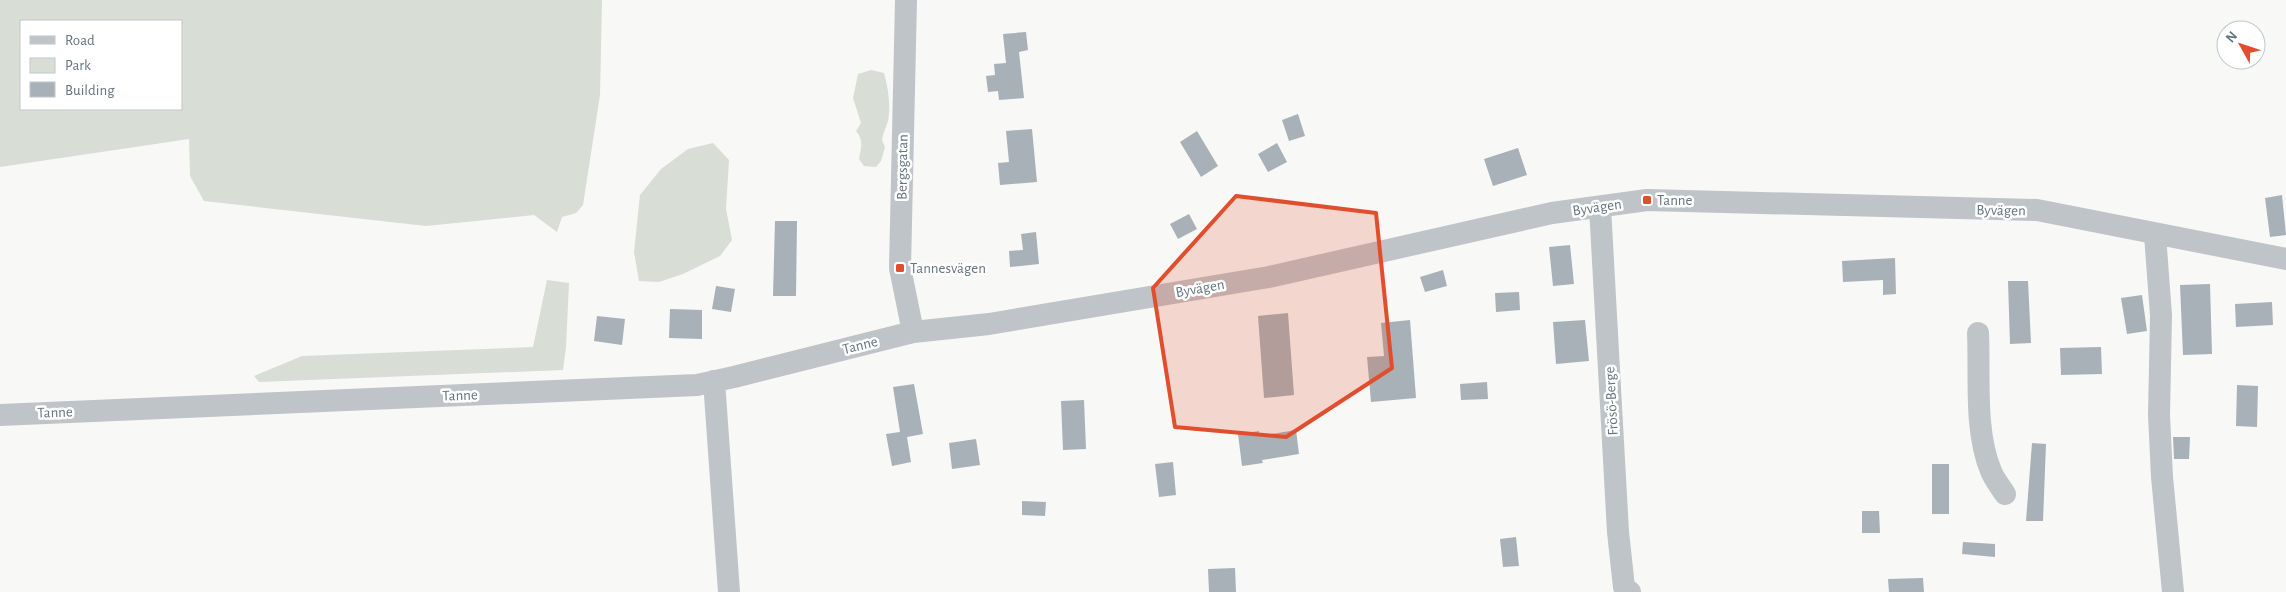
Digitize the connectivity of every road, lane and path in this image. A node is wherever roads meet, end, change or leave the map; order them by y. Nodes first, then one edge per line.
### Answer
1 (906, 0) edge
2 (1600, 207) junction
3 (2155, 235) junction
4 (2286, 259) edge
5 (913, 332) junction
6 (1978, 333) dead end
7 (714, 381) junction
8 (0, 415) edge
9 (2005, 494) dead end
10 (729, 592) edge
11 (1630, 592) edge
12 (2173, 592) edge

1 - 5 street, Bergsgatan
2 - 3 street, Byvägen
2 - 5 street, Byvägen
2 - 11 street, Frösö-Berge
3 - 4 street, Byvägen
3 - 12 street
5 - 7 street, Tanne
6 - 9 street
7 - 8 street, Tanne
7 - 10 street

